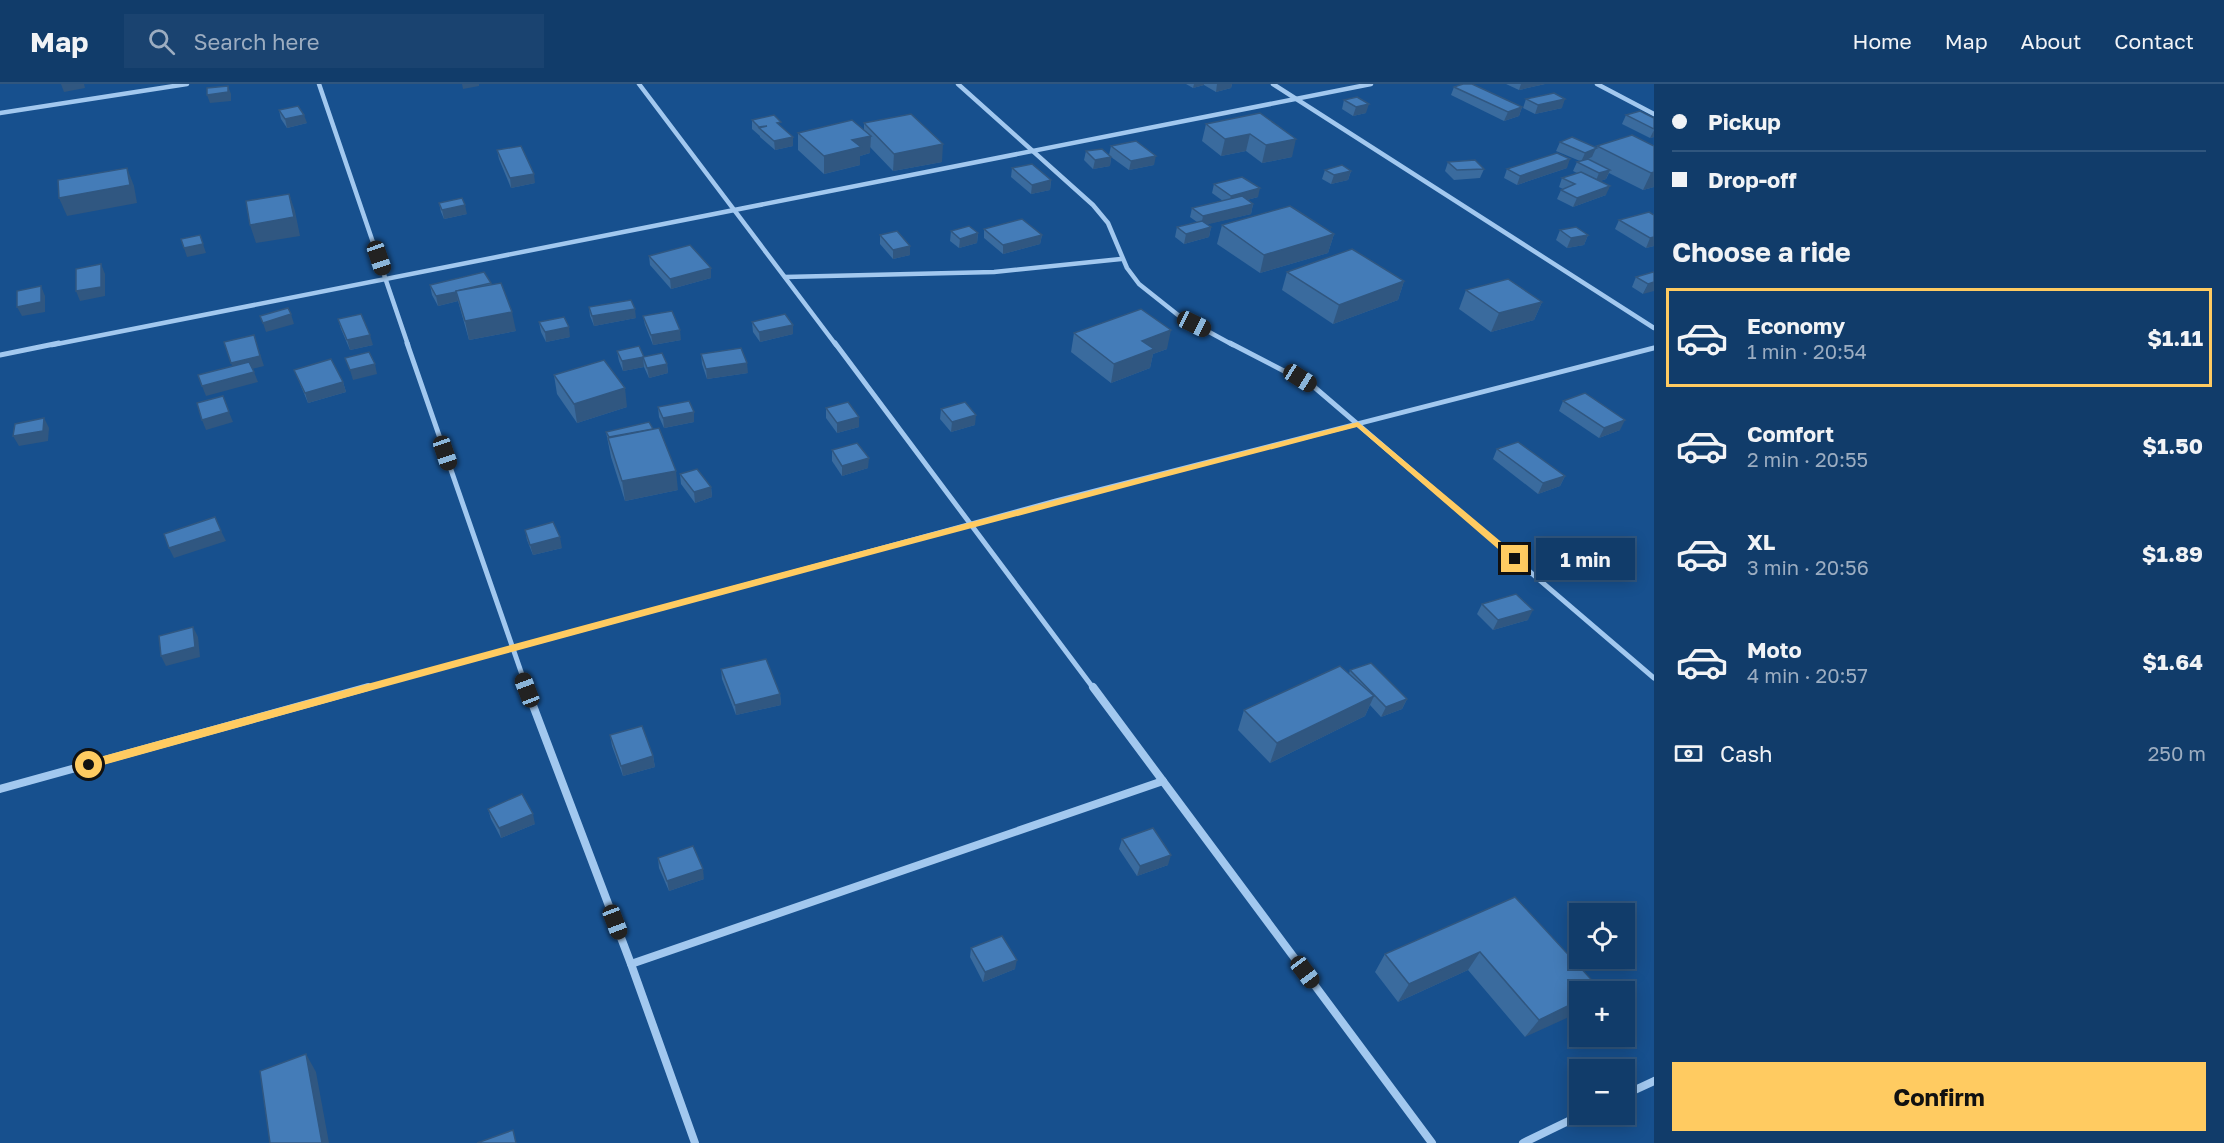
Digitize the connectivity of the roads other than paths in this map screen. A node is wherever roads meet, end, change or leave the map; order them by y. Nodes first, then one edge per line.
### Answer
1 (187, 84) edge
2 (319, 84) edge
3 (639, 84) edge
4 (958, 84) edge
5 (1273, 84) edge
6 (1371, 84) edge
7 (1597, 84) edge
8 (1296, 99) junction
9 (0, 113) edge
10 (1654, 114) edge
11 (1034, 150) junction
12 (735, 211) junction
13 (1121, 259) junction
14 (785, 277) junction
15 (387, 280) junction
16 (1654, 328) edge
17 (1654, 348) edge
18 (0, 355) edge
19 (1358, 424) junction
20 (972, 524) junction
21 (511, 647) junction
22 (1654, 678) edge
23 (1163, 781) junction
24 (0, 789) edge
25 (631, 964) junction
26 (1654, 1082) edge
27 (1635, 1090) edge
28 (1569, 1121) edge
29 (695, 1143) edge
30 (1432, 1143) edge
31 (1522, 1143) edge

1 - 9 street
2 - 15 street
3 - 12 street
4 - 11 street
5 - 8 street
6 - 8 street
7 - 10 street
8 - 11 street
8 - 16 street
11 - 12 street
11 - 13 street
12 - 14 street
12 - 15 street
13 - 14 street
13 - 19 street
14 - 20 street
15 - 18 street
15 - 21 street
17 - 19 street
19 - 20 street
19 - 22 street
20 - 21 street
20 - 23 street
21 - 24 street
21 - 25 street
23 - 25 street
23 - 30 street
25 - 29 street
26 - 27 street
28 - 31 street

